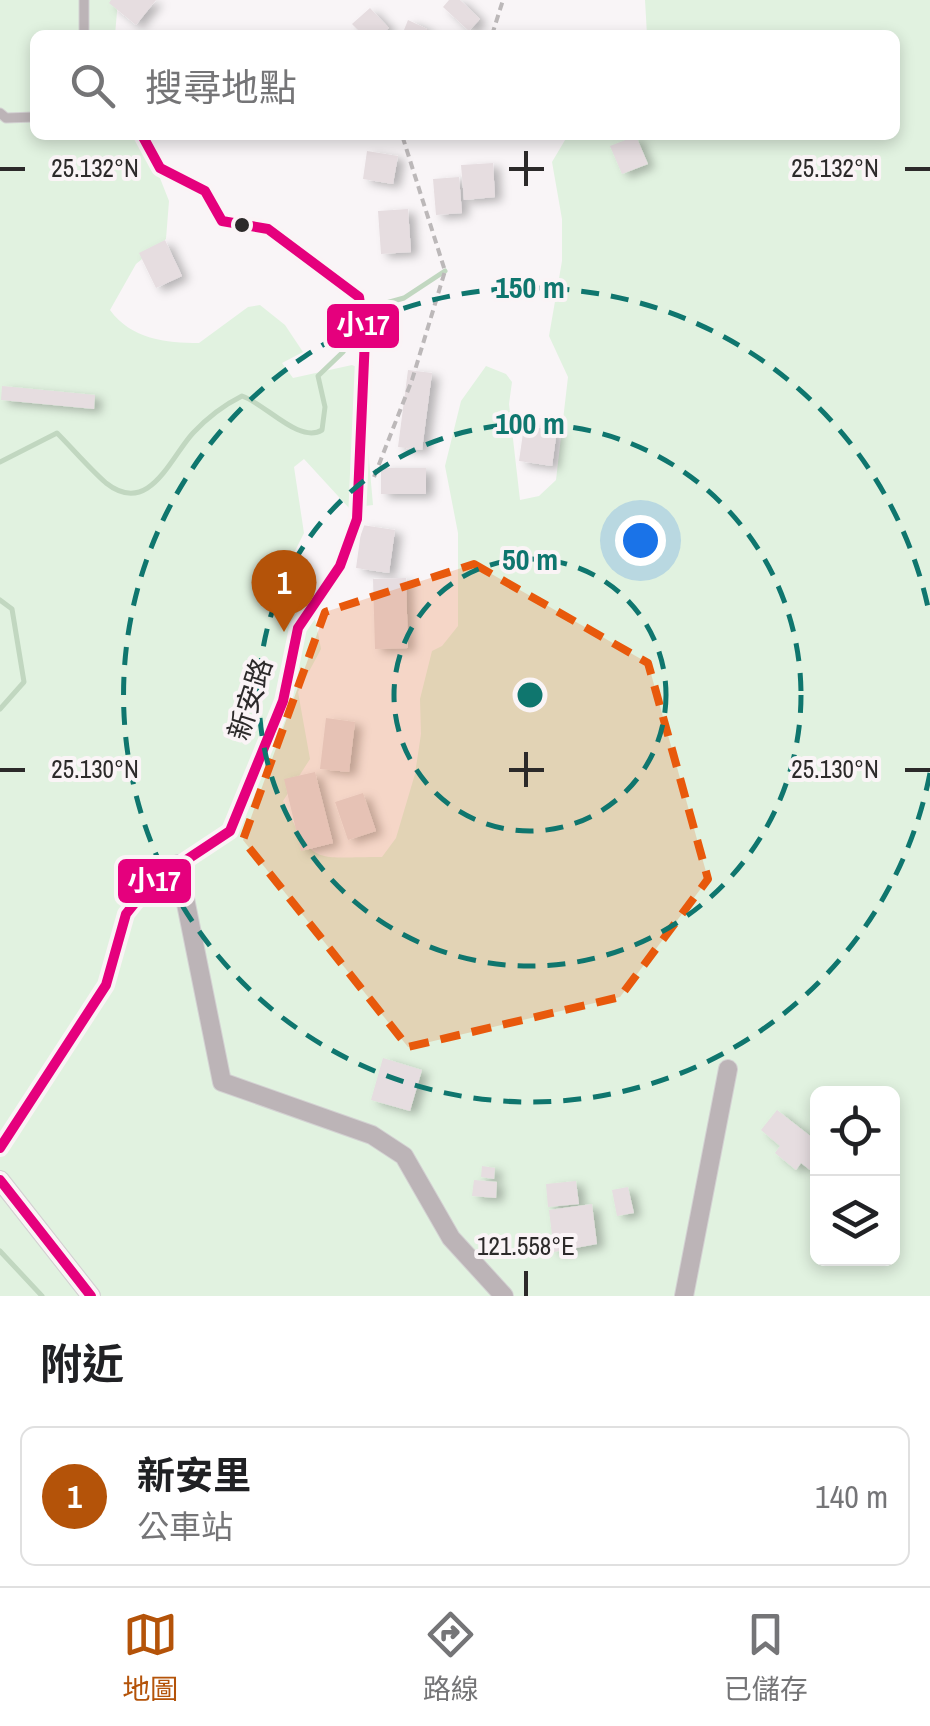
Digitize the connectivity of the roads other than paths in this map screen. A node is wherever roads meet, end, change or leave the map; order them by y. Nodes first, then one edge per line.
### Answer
1 (84, 0) edge
2 (84, 30) edge
3 (0, 114) edge
4 (30, 117) edge
5 (145, 140) edge
6 (178, 864) junction
7 (728, 1069) dead end
8 (0, 1148) edge
9 (0, 1180) edge
10 (91, 1296) edge
11 (504, 1296) edge
12 (684, 1296) edge

1 - 2 lane
3 - 4 lane
5 - 6 lane, 新安路
6 - 8 lane, 新安路
6 - 11 street
7 - 12 street
9 - 10 street

